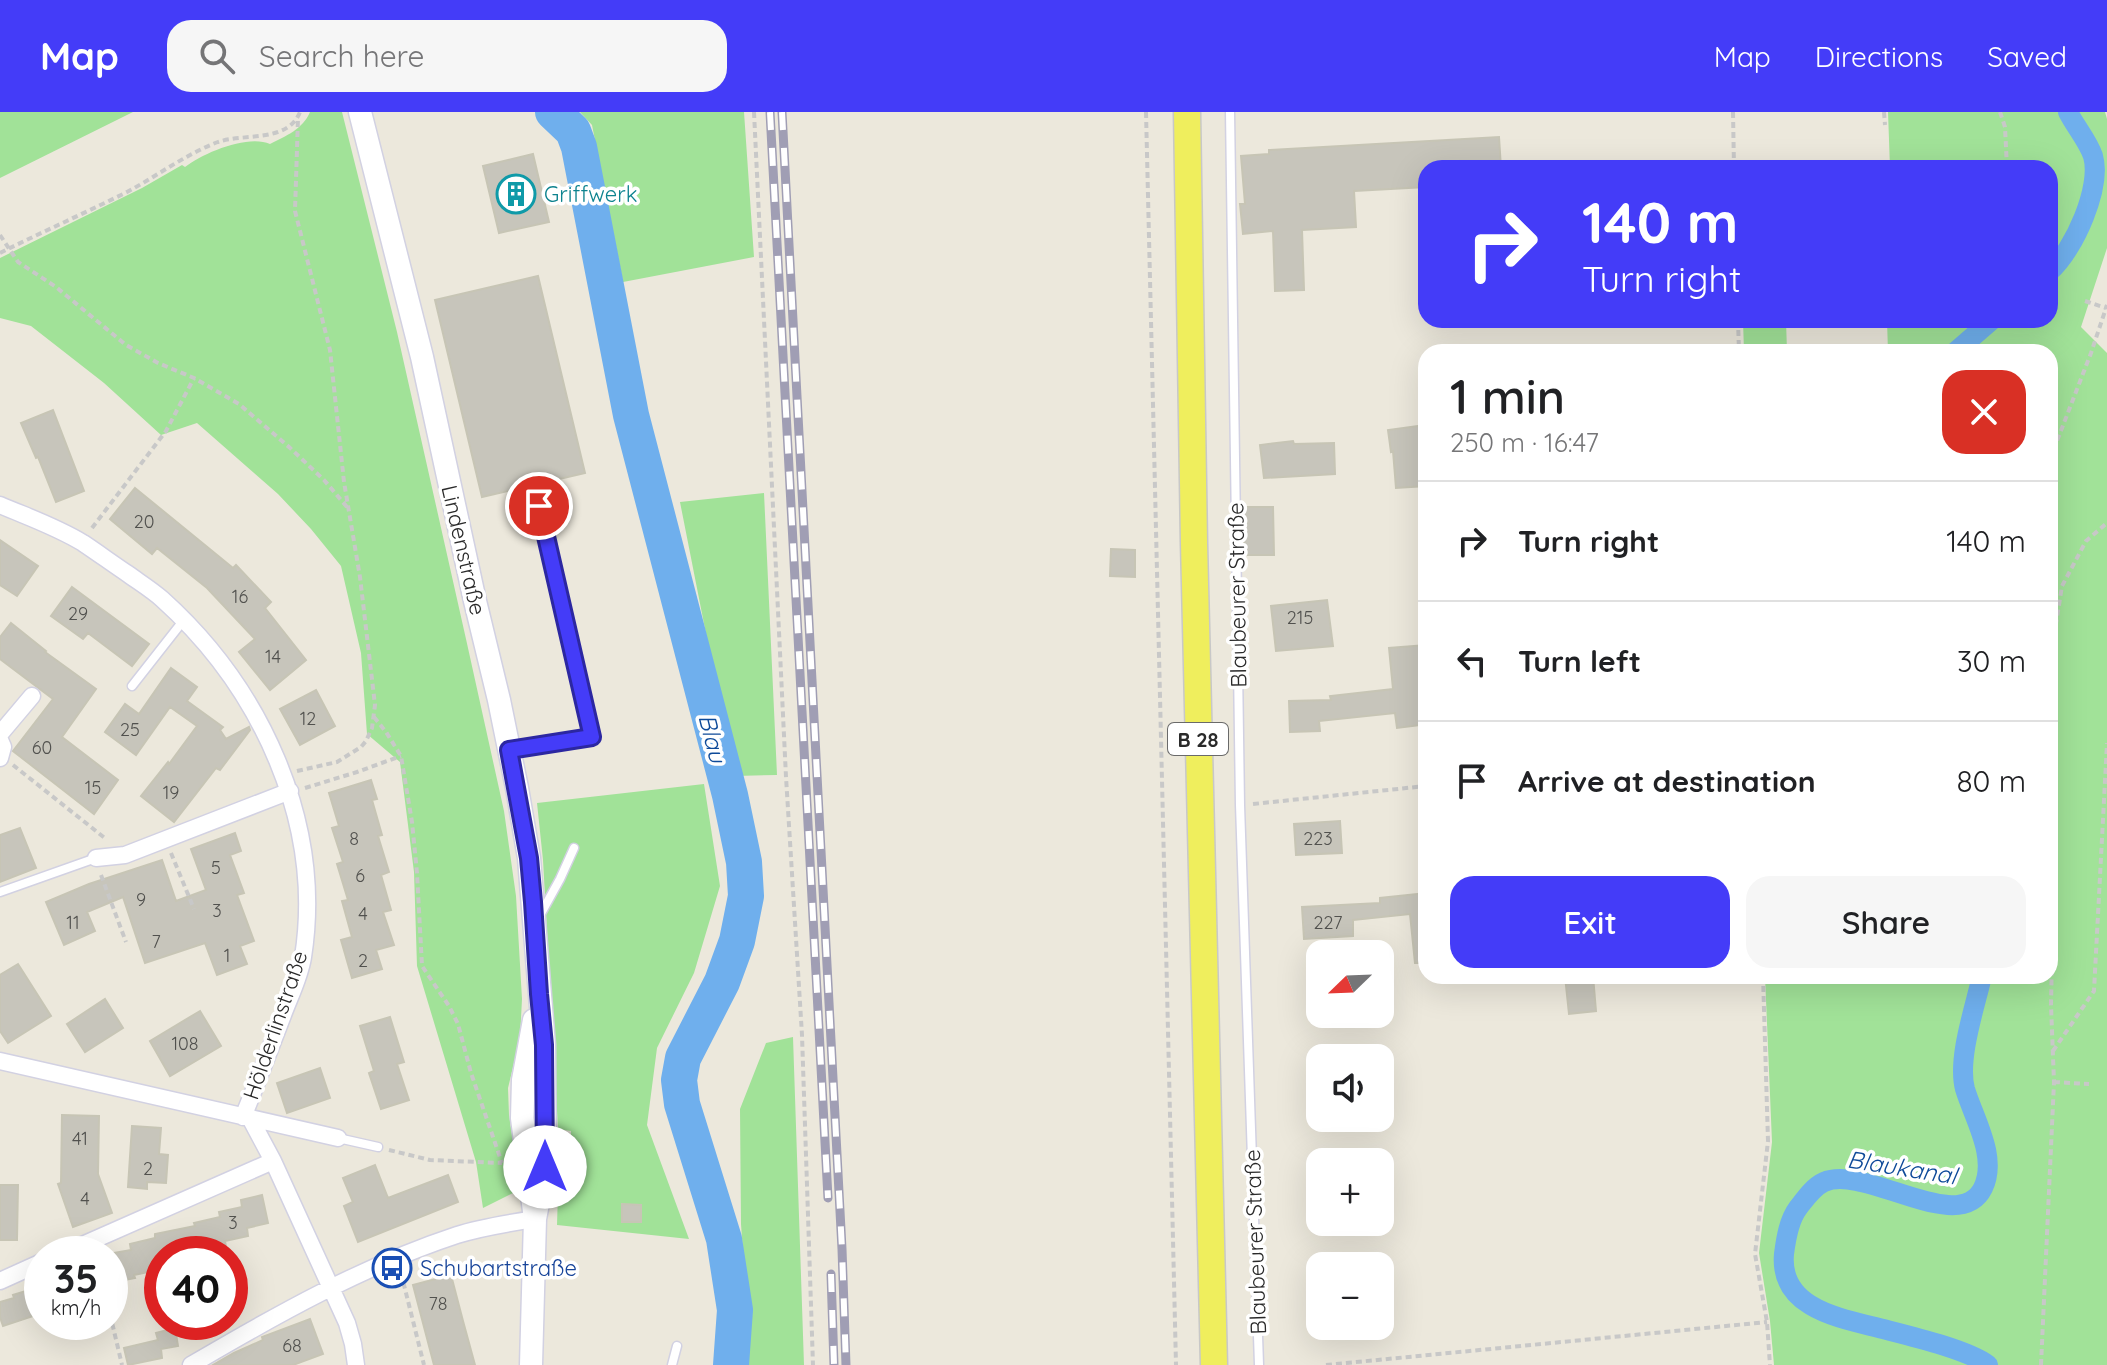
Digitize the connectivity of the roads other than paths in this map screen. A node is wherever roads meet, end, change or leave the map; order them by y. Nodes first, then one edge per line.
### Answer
1 (360, 112) edge
2 (1187, 112) edge
3 (1230, 112) edge
4 (0, 505) edge
5 (539, 506) dead end
6 (183, 620) junction
7 (132, 686) dead end
8 (32, 696) dead end
9 (0, 747) edge
10 (509, 750) junction
11 (290, 791) junction
12 (574, 848) dead end
13 (95, 858) joint
14 (0, 892) edge
15 (535, 925) junction
16 (0, 1061) edge
17 (246, 1117) junction
18 (338, 1138) joint
19 (378, 1147) road end
20 (273, 1161) junction
21 (535, 1219) junction
22 (103, 1236) edge
23 (24, 1270) edge
24 (0, 1281) edge
25 (331, 1287) junction
26 (677, 1346) dead end
27 (191, 1365) edge
28 (356, 1365) edge
29 (531, 1365) edge
30 (672, 1365) edge
31 (1214, 1365) edge
32 (1259, 1365) edge

1 - 10 street, Lindenstraße
2 - 31 main road, Blaubeurer Straße / B 28
3 - 32 lane, Blaubeurer Straße
4 - 6 street, Hölderlinstraße
5 - 10 lane
6 - 7 lane
6 - 11 street, Hölderlinstraße
8 - 9 street
10 - 15 street, Lindenstraße
11 - 13 street
11 - 17 street, Hölderlinstraße
12 - 15 lane
13 - 14 lane
15 - 21 street, Lindenstraße
16 - 17 street
17 - 18 street
17 - 20 street
18 - 19 lane
20 - 22 street
20 - 25 street
21 - 25 street
21 - 29 street, Lindenstraße
23 - 24 street
25 - 27 street
25 - 28 street
26 - 30 lane

